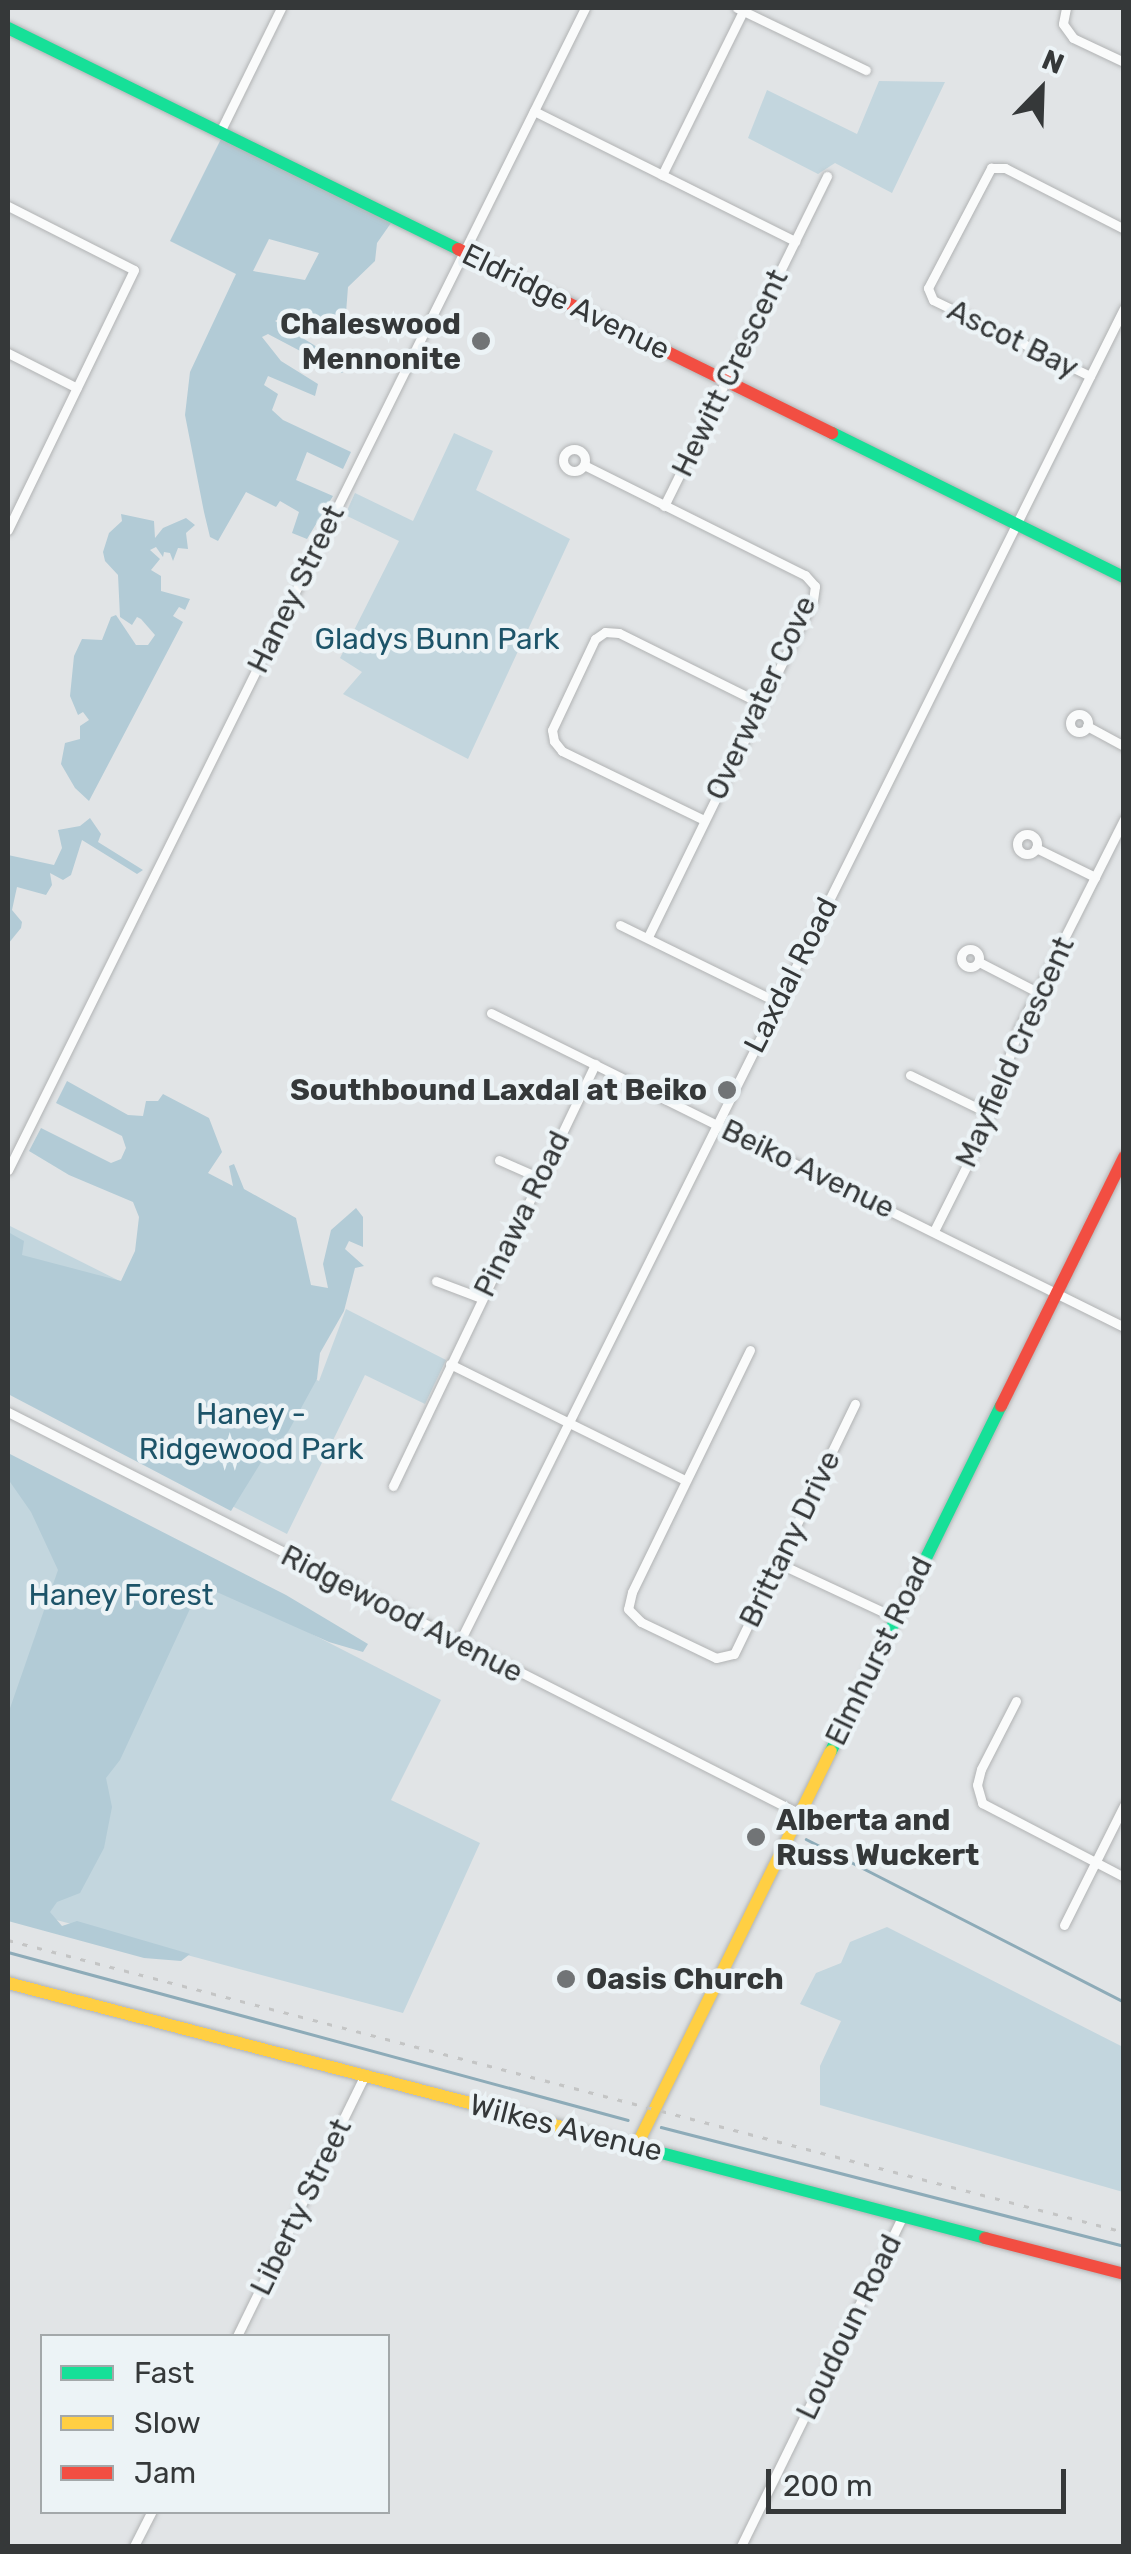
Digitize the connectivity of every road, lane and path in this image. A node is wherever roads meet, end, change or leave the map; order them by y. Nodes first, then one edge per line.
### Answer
1 (281, 8) edge
2 (585, 8) edge
3 (1066, 8) edge
4 (740, 9) edge
5 (8, 28) edge
6 (1124, 62) edge
7 (866, 70) dead end
8 (534, 111) junction
9 (220, 132) junction
10 (662, 175) junction
11 (828, 176) dead end
12 (8, 206) edge
13 (1124, 229) edge
14 (795, 241) junction
15 (464, 251) junction
16 (1124, 308) edge
17 (8, 353) edge
18 (1090, 376) junction
19 (727, 382) junction
20 (77, 388) junction
21 (584, 465) dead end
22 (664, 506) junction
23 (1017, 524) junction
24 (8, 530) edge
25 (1124, 577) edge
26 (762, 704) junction
27 (1087, 726) dead end
28 (1124, 746) edge
29 (1124, 819) edge
30 (704, 820) junction
31 (1036, 848) dead end
32 (1095, 877) junction
33 (620, 925) dead end
34 (648, 936) junction
35 (979, 962) dead end
36 (1037, 992) junction
37 (777, 1002) junction
38 (491, 1013) dead end
39 (595, 1064) junction
40 (910, 1076) dead end
41 (990, 1114) junction
42 (716, 1124) junction
43 (1124, 1157) edge
44 (500, 1160) dead end
45 (8, 1170) edge
46 (540, 1178) junction
47 (934, 1231) junction
48 (436, 1280) dead end
49 (1055, 1294) junction
50 (481, 1298) junction
51 (1124, 1327) edge
52 (750, 1350) dead end
53 (450, 1364) junction
54 (856, 1404) dead end
55 (8, 1412) edge
56 (569, 1422) junction
57 (685, 1480) junction
58 (393, 1486) dead end
59 (778, 1563) junction
60 (896, 1618) junction
61 (460, 1643) junction
62 (1016, 1701) dead end
63 (1124, 1806) edge
64 (798, 1813) junction
65 (1094, 1863) junction
66 (1124, 1877) edge
67 (1064, 1925) dead end
68 (8, 1983) edge
69 (364, 2077) junction
70 (637, 2146) junction
71 (904, 2216) junction
72 (1124, 2274) edge
73 (238, 2334) edge
74 (150, 2514) edge
75 (134, 2546) edge
76 (741, 2546) edge

1 - 9 street
2 - 8 street, Haney Street
3 - 6 street
4 - 7 street
4 - 10 street
5 - 9 street, Eldridge Avenue
8 - 10 street, Hewitt Crescent
8 - 15 street, Haney Street
9 - 15 street, Eldridge Avenue
10 - 14 street, Hewitt Crescent
11 - 14 street, Hewitt Crescent
12 - 20 street
13 - 18 street, Ascot Bay
14 - 19 street, Hewitt Crescent
15 - 19 street, Eldridge Avenue
15 - 45 street, Haney Street
16 - 18 street, Laxdal Road
17 - 20 street
18 - 23 street, Laxdal Road
19 - 22 street, Hewitt Crescent
19 - 23 street, Eldridge Avenue
20 - 24 street
21 - 22 street, Overwater Cove
22 - 26 street, Overwater Cove
23 - 25 street, Eldridge Avenue
23 - 37 street, Laxdal Road
26 - 30 street, Overwater Cove
26 - 30 street
27 - 28 street
29 - 32 street, Mayfield Crescent
30 - 34 street, Overwater Cove
31 - 32 street
32 - 36 street, Mayfield Crescent
33 - 34 street
34 - 37 street
35 - 36 street
36 - 41 street, Mayfield Crescent
37 - 42 street, Laxdal Road
38 - 39 street, Beiko Avenue
39 - 42 street, Beiko Avenue
39 - 46 street, Pinawa Road
40 - 41 street
41 - 47 street, Mayfield Crescent
42 - 47 street, Beiko Avenue
42 - 56 street, Laxdal Road
43 - 49 street, Elmhurst Road
44 - 46 street
46 - 50 street, Pinawa Road
47 - 49 street, Beiko Avenue
48 - 50 street
49 - 51 street, Beiko Avenue
49 - 60 street, Elmhurst Road
50 - 53 street, Pinawa Road
52 - 57 street, Brittany Drive
53 - 56 street
53 - 58 street, Pinawa Road
54 - 59 street, Brittany Drive
55 - 61 street, Ridgewood Avenue
56 - 57 street
56 - 61 street, Laxdal Road
57 - 59 street, Brittany Drive
59 - 60 street
60 - 64 street, Elmhurst Road
61 - 64 street, Ridgewood Avenue
62 - 65 street
63 - 65 street
64 - 70 street, Elmhurst Road
65 - 66 street
65 - 67 street
68 - 69 street, Wilkes Avenue
69 - 70 street, Wilkes Avenue
69 - 73 street, Liberty Street
70 - 71 street, Wilkes Avenue
71 - 72 street, Wilkes Avenue
71 - 76 street, Loudoun Road
74 - 75 street

